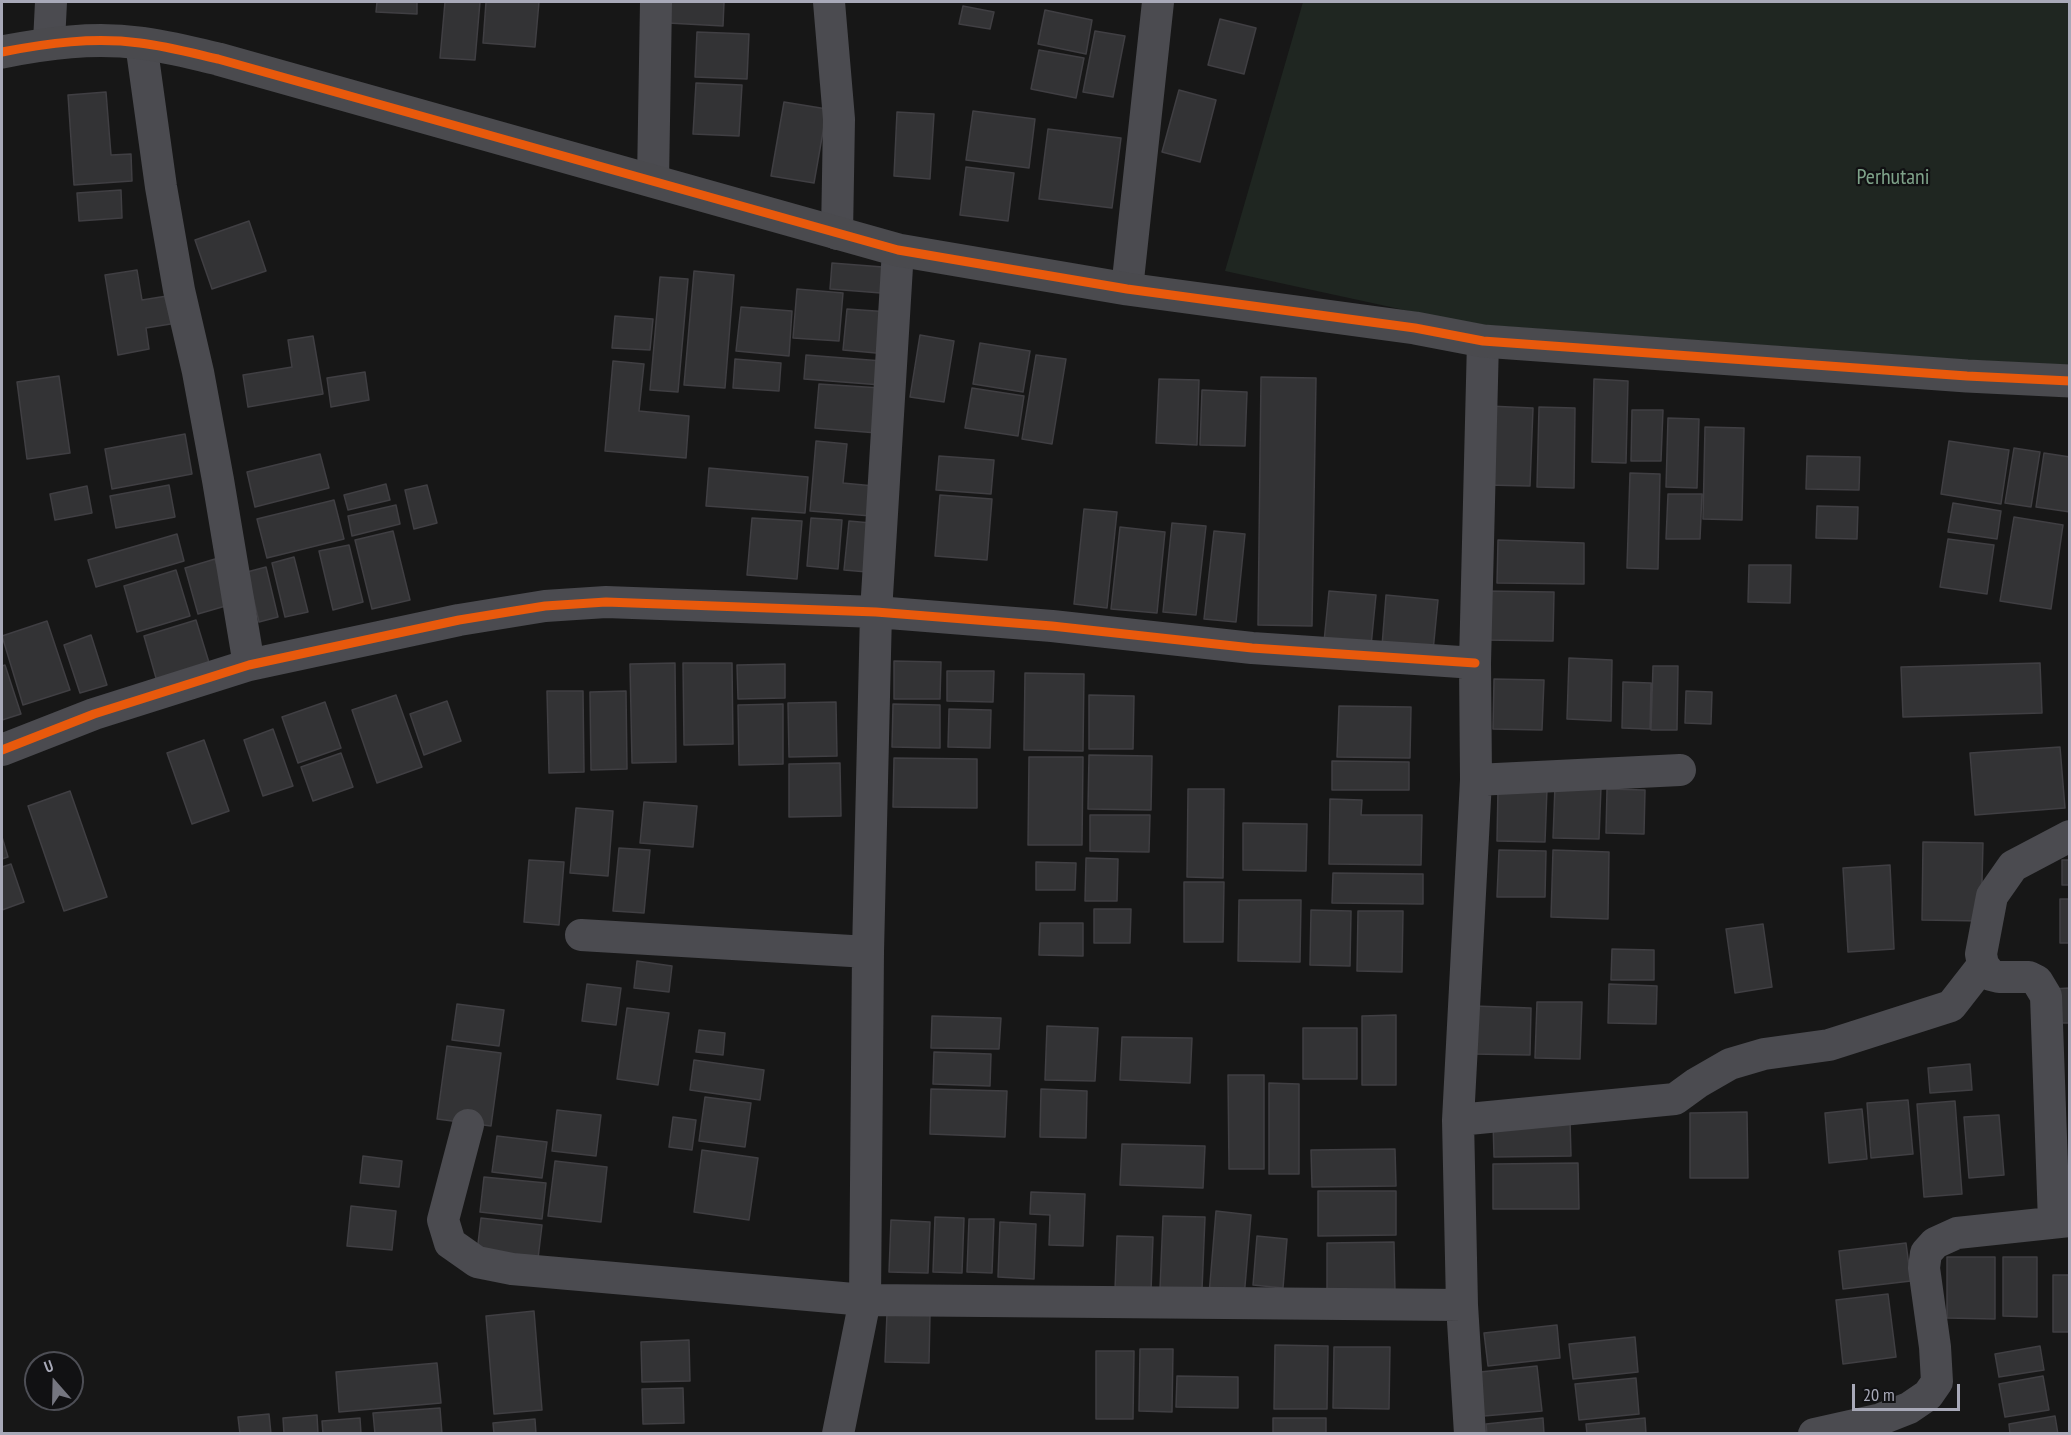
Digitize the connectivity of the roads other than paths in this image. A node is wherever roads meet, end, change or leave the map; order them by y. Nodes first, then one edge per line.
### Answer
1 (51, 2) edge
2 (656, 2) edge
3 (829, 2) edge
4 (1158, 2) edge
5 (49, 42) junction
6 (141, 43) junction
7 (2, 52) edge
8 (653, 182) junction
9 (837, 234) junction
10 (898, 250) junction
11 (1126, 290) junction
12 (1483, 341) junction
13 (2070, 381) edge
14 (876, 612) junction
15 (1474, 663) junction
16 (249, 665) junction
17 (2, 750) edge
18 (1680, 770) dead end
19 (1476, 780) junction
20 (2070, 836) edge
21 (581, 935) dead end
22 (868, 952) junction
23 (1983, 965) junction
24 (1458, 1120) junction
25 (468, 1125) dead end
26 (2062, 1222) edge
27 (865, 1300) junction
28 (1462, 1305) junction
29 (838, 1434) edge
30 (1470, 1434) edge
31 (1814, 1434) edge

1 - 5 street
2 - 8 street
3 - 9 street
4 - 11 street
5 - 6 street
5 - 7 street
6 - 8 street
6 - 16 street
8 - 9 street
9 - 10 street
10 - 11 street
10 - 14 street
11 - 12 street
12 - 13 street
12 - 15 street
14 - 15 street
14 - 16 street
14 - 22 street
15 - 19 street
16 - 17 street
18 - 19 street
19 - 24 street
20 - 23 street
21 - 22 street
22 - 27 street
23 - 24 street
23 - 26 street
24 - 28 street
25 - 27 street
26 - 31 street
27 - 28 street
27 - 29 street
28 - 30 street

